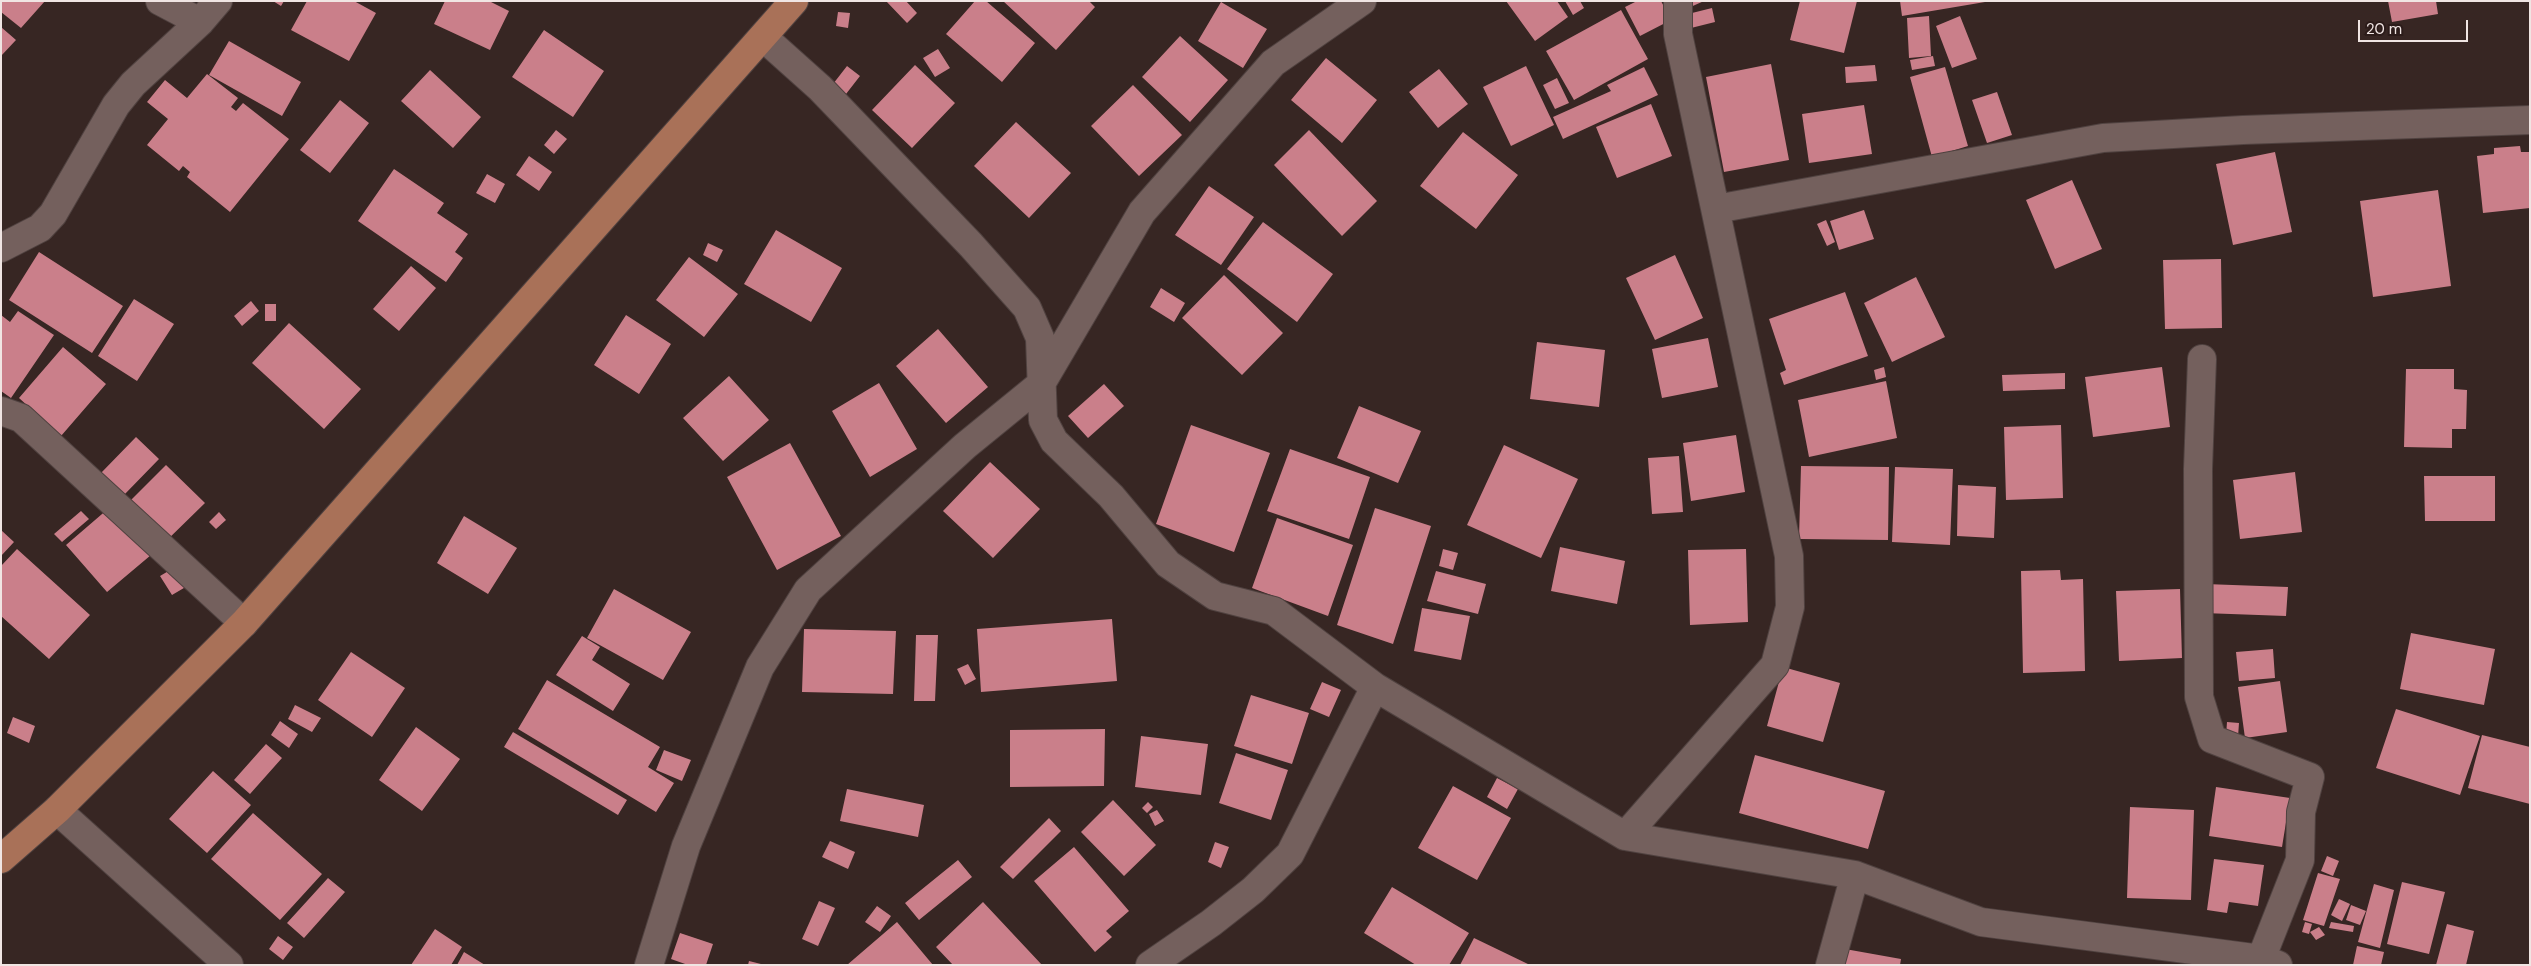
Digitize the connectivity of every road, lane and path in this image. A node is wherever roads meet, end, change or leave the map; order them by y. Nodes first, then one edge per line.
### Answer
1 (160, 1) edge
2 (218, 1) edge
3 (794, 1) edge
4 (1362, 1) edge
5 (1678, 1) edge
6 (200, 22) junction
7 (763, 37) junction
8 (2530, 120) edge
9 (1716, 209) junction
10 (1, 248) edge
11 (2202, 359) dead end
12 (1041, 384) junction
13 (1, 411) edge
14 (244, 623) junction
15 (1376, 687) junction
16 (57, 810) junction
17 (1625, 836) junction
18 (1, 859) edge
19 (1855, 875) junction
20 (2269, 962) edge
21 (229, 965) edge
22 (649, 965) edge
23 (1150, 965) edge
24 (1830, 965) edge

1 - 6 street
2 - 6 street
3 - 7 main road
4 - 12 street
5 - 9 street
6 - 10 street
7 - 12 street
7 - 14 main road
8 - 9 street
9 - 17 street
11 - 20 street
12 - 15 street
12 - 22 street
13 - 14 street
14 - 16 main road
15 - 17 street
15 - 23 street
16 - 18 main road
16 - 21 street
17 - 19 street
19 - 20 street
19 - 24 street

